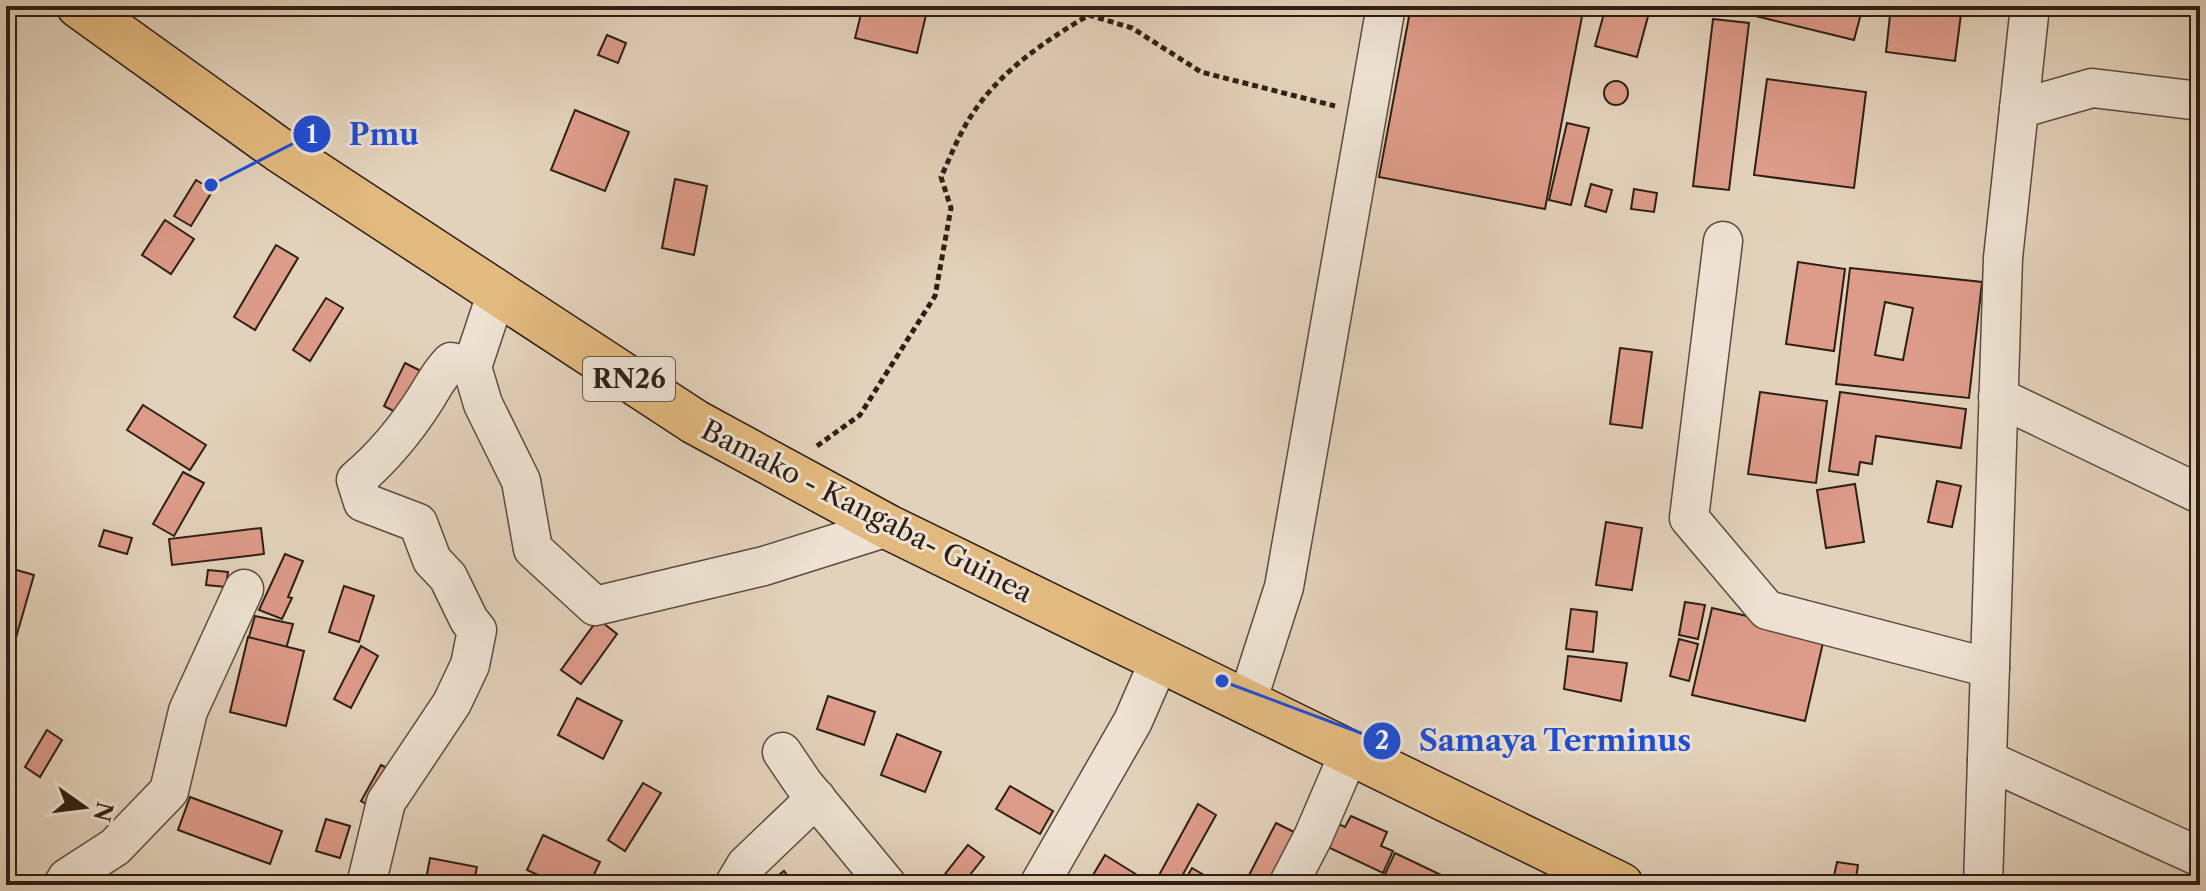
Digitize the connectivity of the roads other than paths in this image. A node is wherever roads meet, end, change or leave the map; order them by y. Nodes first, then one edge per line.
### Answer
1 (79, 6) edge
2 (1386, 6) edge
3 (2030, 6) edge
4 (2200, 101) edge
5 (2019, 109) junction
6 (1723, 241) dead end
7 (497, 292) junction
8 (472, 367) junction
9 (1998, 397) junction
10 (2200, 494) edge
11 (888, 527) junction
12 (244, 589) dead end
13 (1160, 659) junction
14 (1990, 668) junction
15 (1247, 702) junction
16 (1350, 751) junction
17 (782, 752) dead end
18 (1987, 760) junction
19 (816, 798) junction
20 (2200, 857) edge
21 (63, 885) edge
22 (366, 885) edge
23 (734, 885) edge
24 (887, 885) edge
25 (1039, 885) edge
26 (1288, 885) edge
27 (1621, 885) edge
28 (1983, 885) edge

1 - 7 main road, Bamako - Kangaba- Guinea / RN26
2 - 15 street
3 - 5 street
4 - 5 street
5 - 9 street
6 - 14 street
7 - 8 street
7 - 11 main road, Bamako - Kangaba- Guinea / RN26
8 - 11 street
8 - 22 street
9 - 10 street
9 - 14 street
11 - 13 main road, Bamako - Kangaba- Guinea / RN26
12 - 21 street
13 - 15 main road, Bamako - Kangaba- Guinea / RN26
13 - 25 street
14 - 18 street
15 - 16 main road, Bamako - Kangaba- Guinea / RN26
16 - 26 street
16 - 27 main road, Bamako - Kangaba- Guinea / RN26
17 - 19 street
18 - 20 street
18 - 28 street
19 - 23 street
19 - 24 street

